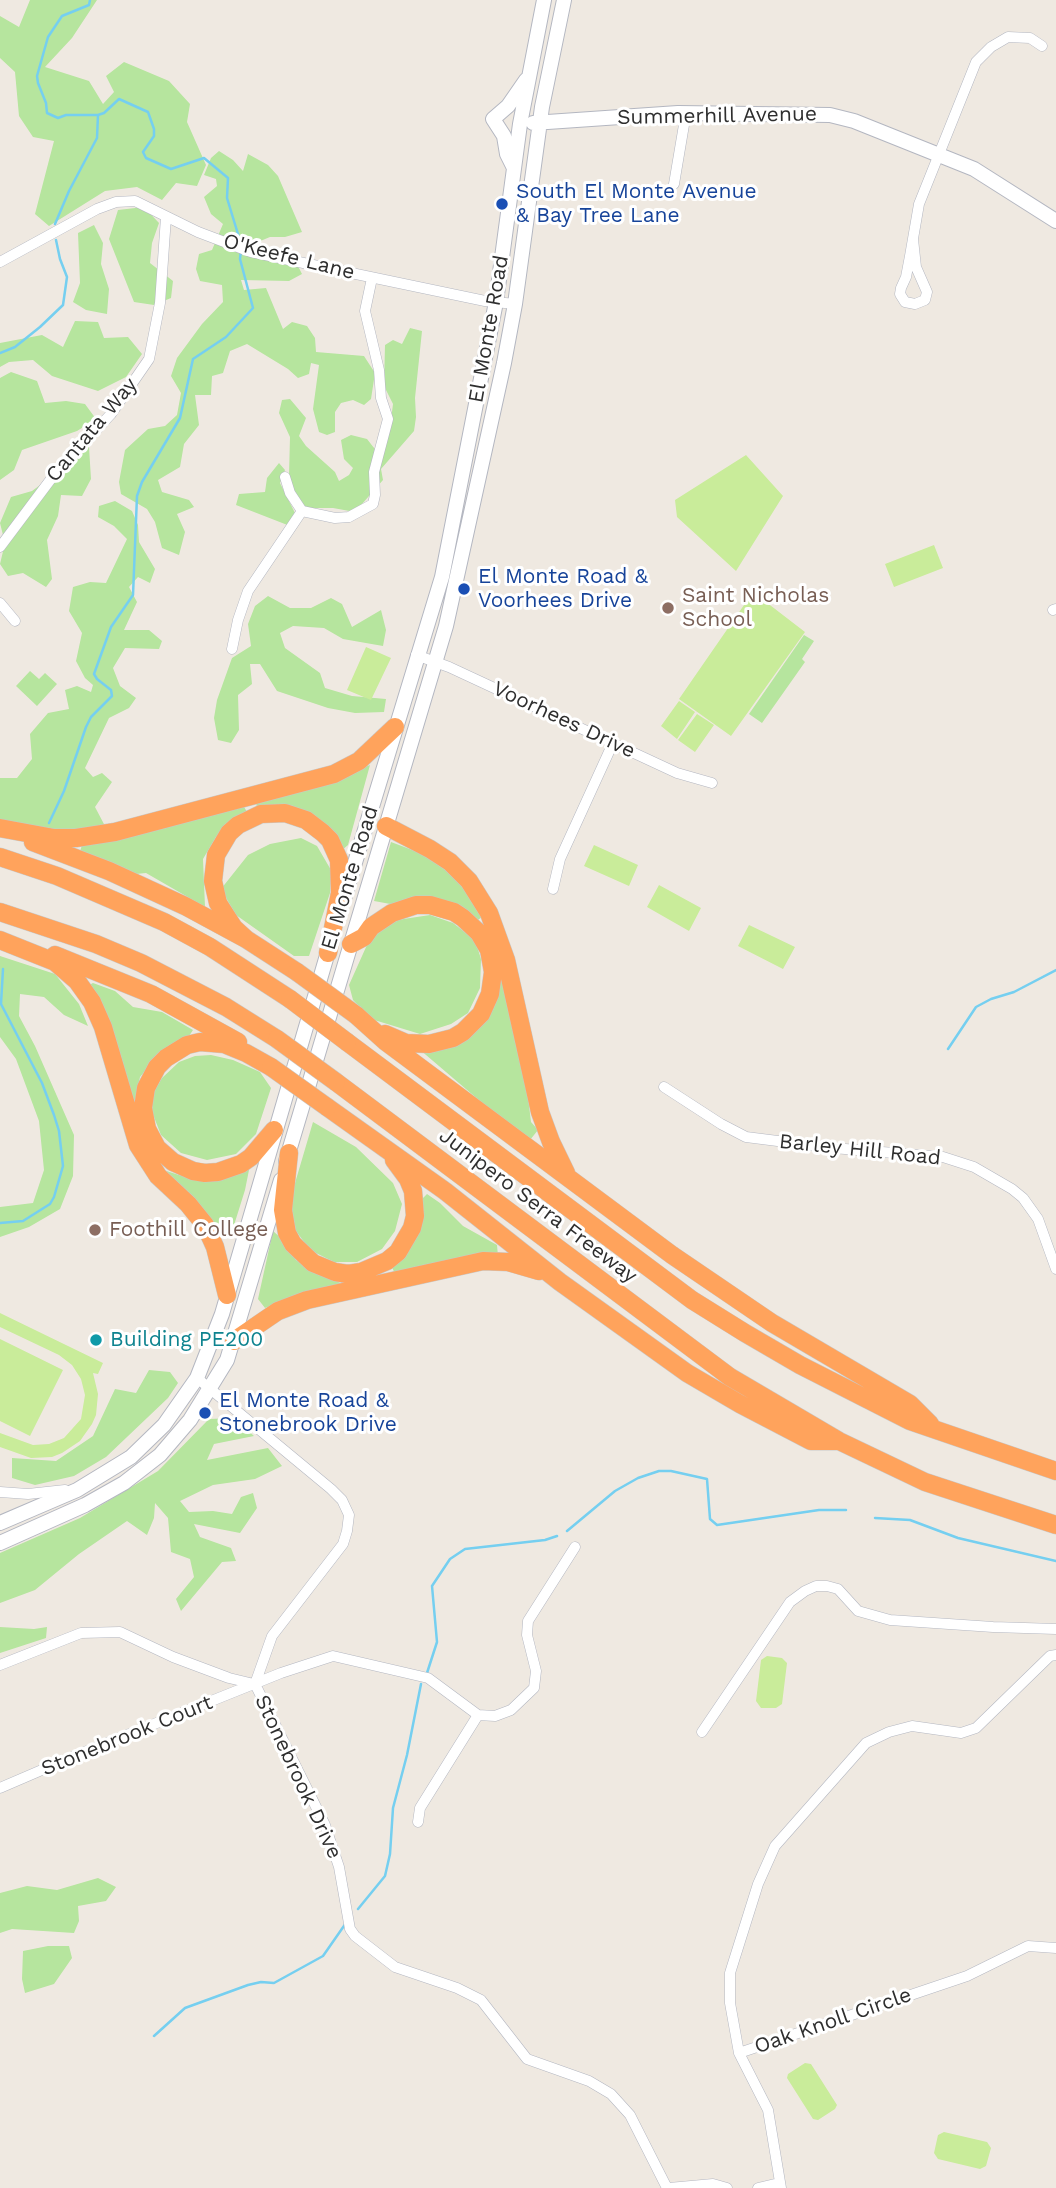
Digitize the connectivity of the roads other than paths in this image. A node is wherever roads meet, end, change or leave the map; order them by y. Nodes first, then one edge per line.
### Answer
1 (544, 0) edge
2 (564, 0) edge
3 (1042, 46) dead end
4 (529, 76) junction
5 (686, 113) junction
6 (541, 122) junction
7 (520, 124) junction
8 (940, 154) junction
9 (514, 169) junction
10 (674, 184) dead end
11 (166, 217) junction
12 (1056, 221) edge
13 (913, 239) junction
14 (0, 262) edge
15 (372, 278) junction
16 (496, 302) junction
17 (515, 304) junction
18 (285, 477) dead end
19 (302, 511) junction
20 (0, 547) edge
21 (0, 603) edge
22 (15, 621) dead end
23 (232, 649) dead end
24 (416, 655) junction
25 (436, 662) junction
26 (395, 727) junction
27 (613, 743) junction
28 (712, 783) dead end
29 (386, 826) junction
30 (0, 830) edge
31 (0, 857) edge
32 (553, 889) dead end
33 (0, 912) edge
34 (246, 939) junction
35 (0, 940) edge
36 (351, 944) junction
37 (25, 948) junction
38 (328, 953) junction
39 (356, 1016) junction
40 (271, 1068) junction
41 (664, 1087) dead end
42 (274, 1130) junction
43 (360, 1131) junction
44 (289, 1153) junction
45 (567, 1177) junction
46 (1056, 1269) edge
47 (560, 1282) junction
48 (227, 1295) junction
49 (234, 1341) junction
50 (197, 1378) junction
51 (211, 1389) junction
52 (938, 1432) junction
53 (839, 1441) junction
54 (1056, 1471) edge
55 (104, 1474) junction
56 (0, 1492) edge
57 (0, 1523) edge
58 (1056, 1525) edge
59 (1, 1540) edge
60 (575, 1547) dead end
61 (1056, 1629) edge
62 (1056, 1654) edge
63 (0, 1665) edge
64 (255, 1684) junction
65 (478, 1715) junction
66 (702, 1732) dead end
67 (0, 1788) edge
68 (418, 1822) dead end
69 (1056, 1948) edge
70 (739, 2053) junction
71 (780, 2185) edge
72 (668, 2188) edge
73 (727, 2188) edge
74 (758, 2188) edge

1 - 4 main road, El Monte Road
2 - 6 main road, El Monte Road
3 - 8 street
4 - 7 main road, El Monte Road
4 - 9 main road
5 - 6 main road, Summerhill Avenue
5 - 8 main road, Summerhill Avenue
5 - 10 street
6 - 7 main road, Summerhill Avenue
6 - 17 main road, El Monte Road
7 - 9 main road, El Monte Road
8 - 12 main road, Summerhill Avenue
8 - 13 street
9 - 16 main road, El Monte Road
11 - 14 street, O'Keefe Lane
11 - 15 street, O'Keefe Lane
11 - 20 street, Cantata Way
13 - 13 street
15 - 16 street, O'Keefe Lane
15 - 19 street
16 - 17 street, O'Keefe Lane
16 - 24 main road, El Monte Road
17 - 25 main road, El Monte Road
18 - 19 street
19 - 23 street
21 - 22 street
24 - 25 street, Voorhees Drive
24 - 26 main road, El Monte Road
25 - 27 street, Voorhees Drive
25 - 29 main road, El Monte Road
26 - 30 highway
26 - 38 main road, El Monte Road
27 - 28 street, Voorhees Drive
27 - 32 street
29 - 36 main road, El Monte Road
29 - 45 highway
30 - 34 highway
31 - 52 highway, Junipero Serra Freeway, bridge
33 - 53 highway, Junipero Serra Freeway, bridge
34 - 38 highway
34 - 39 highway, bridge
35 - 37 highway
36 - 39 highway
36 - 44 main road, El Monte Road
37 - 40 highway
37 - 48 highway
38 - 42 main road, El Monte Road
39 - 45 highway
40 - 42 highway
40 - 43 highway, bridge
41 - 46 street, Barley Hill Road
42 - 48 main road, El Monte Road
43 - 44 highway
43 - 47 highway
44 - 49 main road, El Monte Road
45 - 52 highway
47 - 49 highway
47 - 53 highway
48 - 50 main road, El Monte Road
49 - 51 main road, El Monte Road
50 - 51 street, Stonebrook Drive
50 - 55 main road, El Monte Road
51 - 59 main road, El Monte Road
51 - 64 street, Stonebrook Drive
52 - 54 highway, Junipero Serra Freeway
53 - 58 highway, Junipero Serra Freeway
55 - 56 street
55 - 57 main road, El Monte Road
60 - 65 street
61 - 66 street
62 - 70 street
63 - 64 street
64 - 65 street, Stonebrook Court
64 - 67 street, Stonebrook Court
64 - 72 street, Stonebrook Drive
65 - 68 street
69 - 70 street, Oak Knoll Circle
70 - 71 street, Oak Knoll Circle
71 - 74 street, Oak Knoll Circle
72 - 73 street

